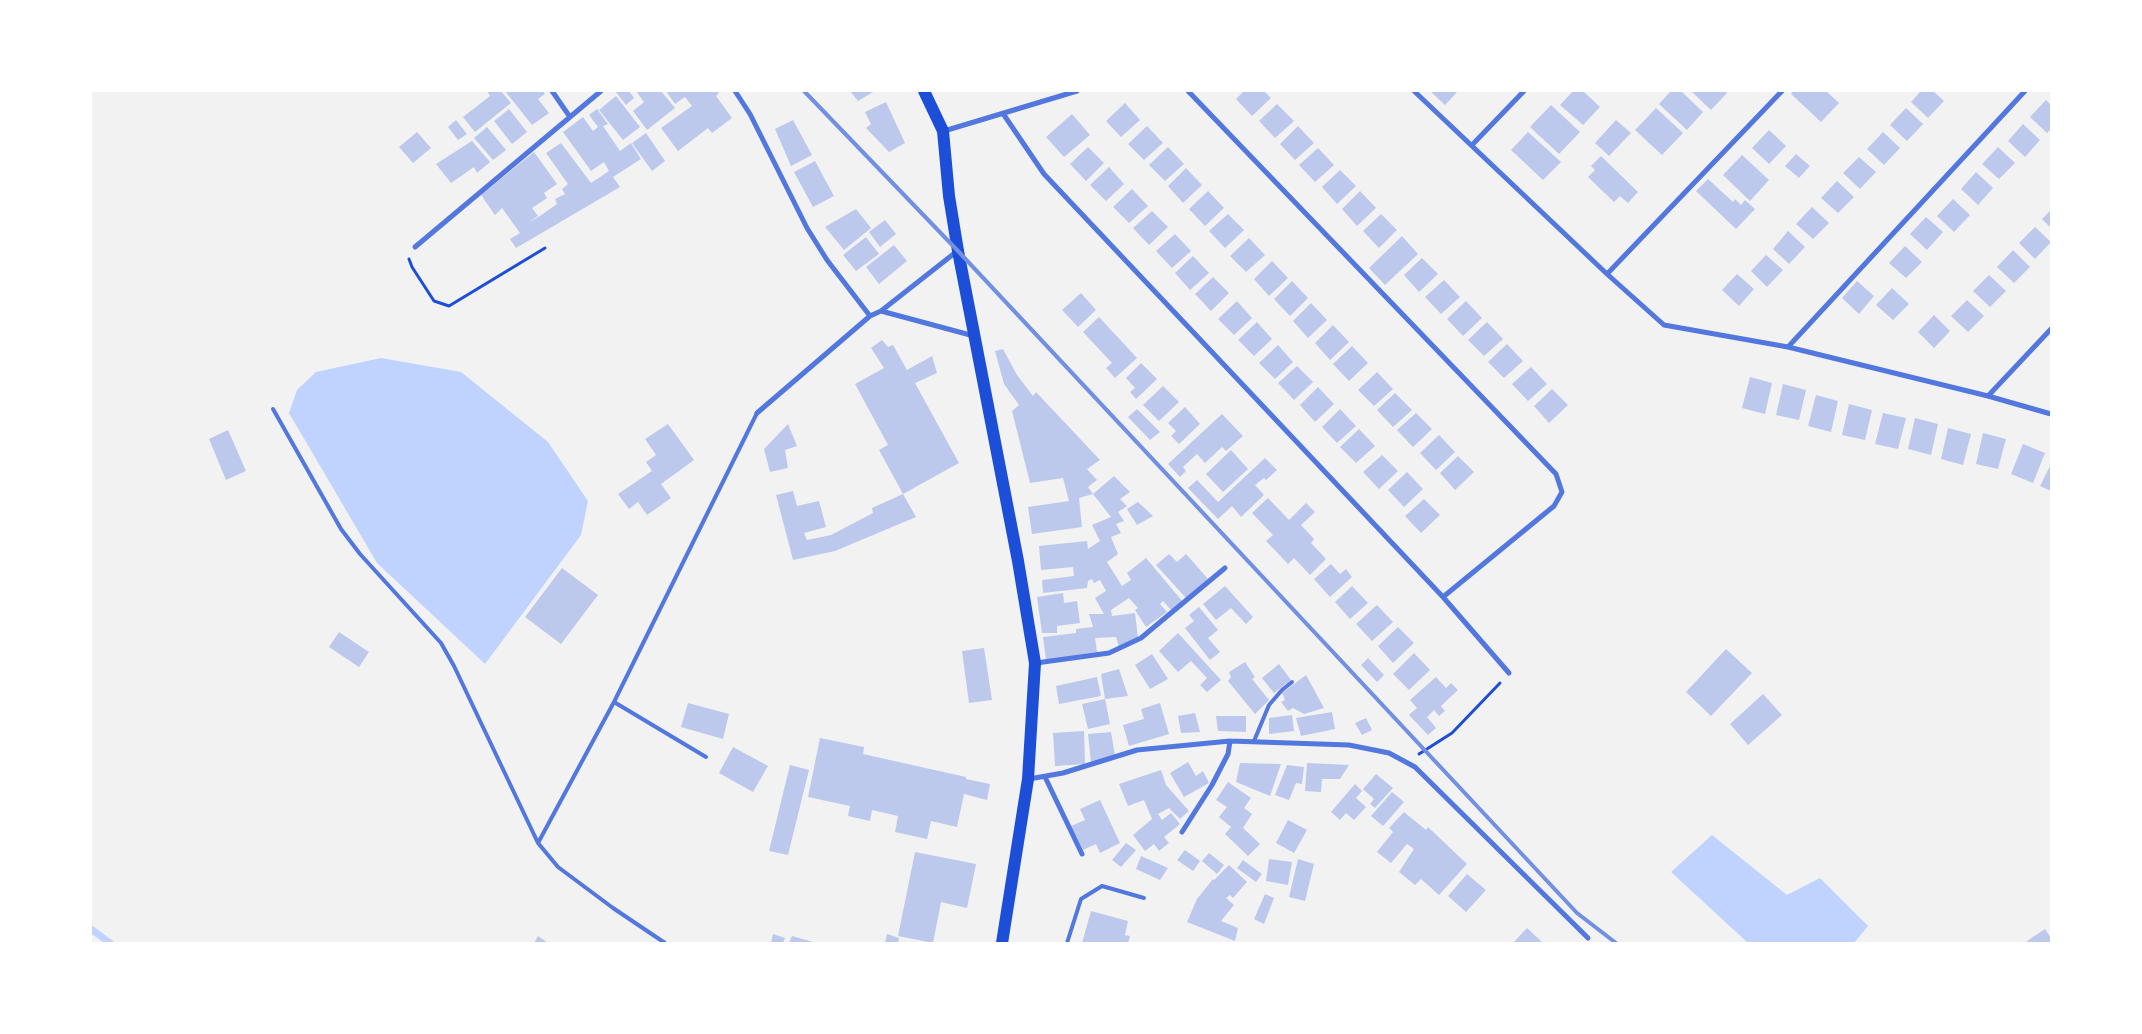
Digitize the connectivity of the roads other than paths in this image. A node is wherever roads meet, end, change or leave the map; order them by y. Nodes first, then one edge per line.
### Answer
1 (552, 91) edge
2 (601, 91) edge
3 (735, 91) edge
4 (924, 91) edge
5 (1077, 91) edge
6 (1188, 91) edge
7 (1414, 91) edge
8 (1524, 91) edge
9 (1782, 91) edge
10 (2024, 91) edge
11 (1004, 114) junction
12 (570, 117) junction
13 (943, 132) junction
14 (1472, 145) junction
15 (414, 246) road end
16 (958, 251) junction
17 (1607, 274) junction
18 (881, 311) junction
19 (870, 316) junction
20 (2051, 329) edge
21 (976, 337) junction
22 (1788, 347) junction
23 (1988, 396) junction
24 (273, 409) dead end
25 (756, 413) joint
26 (2051, 414) edge
27 (1225, 568) dead end
28 (1442, 597) junction
29 (1035, 663) junction
30 (1509, 673) road end
31 (1292, 682) dead end
32 (614, 702) junction
33 (1230, 741) junction
34 (1254, 741) junction
35 (706, 757) dead end
36 (1045, 777) junction
37 (1028, 779) junction
38 (1182, 832) dead end
39 (538, 843) junction
40 (1082, 854) dead end
41 (1144, 898) dead end
42 (1588, 938) dead end
43 (665, 943) edge
44 (1002, 943) edge
45 (1067, 943) edge

1 - 12 street
2 - 12 street
3 - 19 street
4 - 13 main road
5 - 11 street
6 - 28 street
7 - 14 street
8 - 14 street
9 - 17 street
10 - 22 street
11 - 13 street
11 - 28 street
12 - 15 street
13 - 16 main road
14 - 17 street
16 - 18 street
16 - 21 main road
17 - 22 street
18 - 19 street
18 - 21 street
19 - 25 street
20 - 23 street
21 - 29 main road
22 - 23 street
23 - 26 street
24 - 39 lane
25 - 32 lane
27 - 29 street
28 - 30 street
29 - 37 main road
31 - 34 lane
32 - 35 lane
32 - 39 lane
33 - 34 street
33 - 36 street
33 - 38 street
34 - 42 street
36 - 37 street
36 - 40 street
37 - 44 main road
39 - 43 lane
41 - 45 lane

